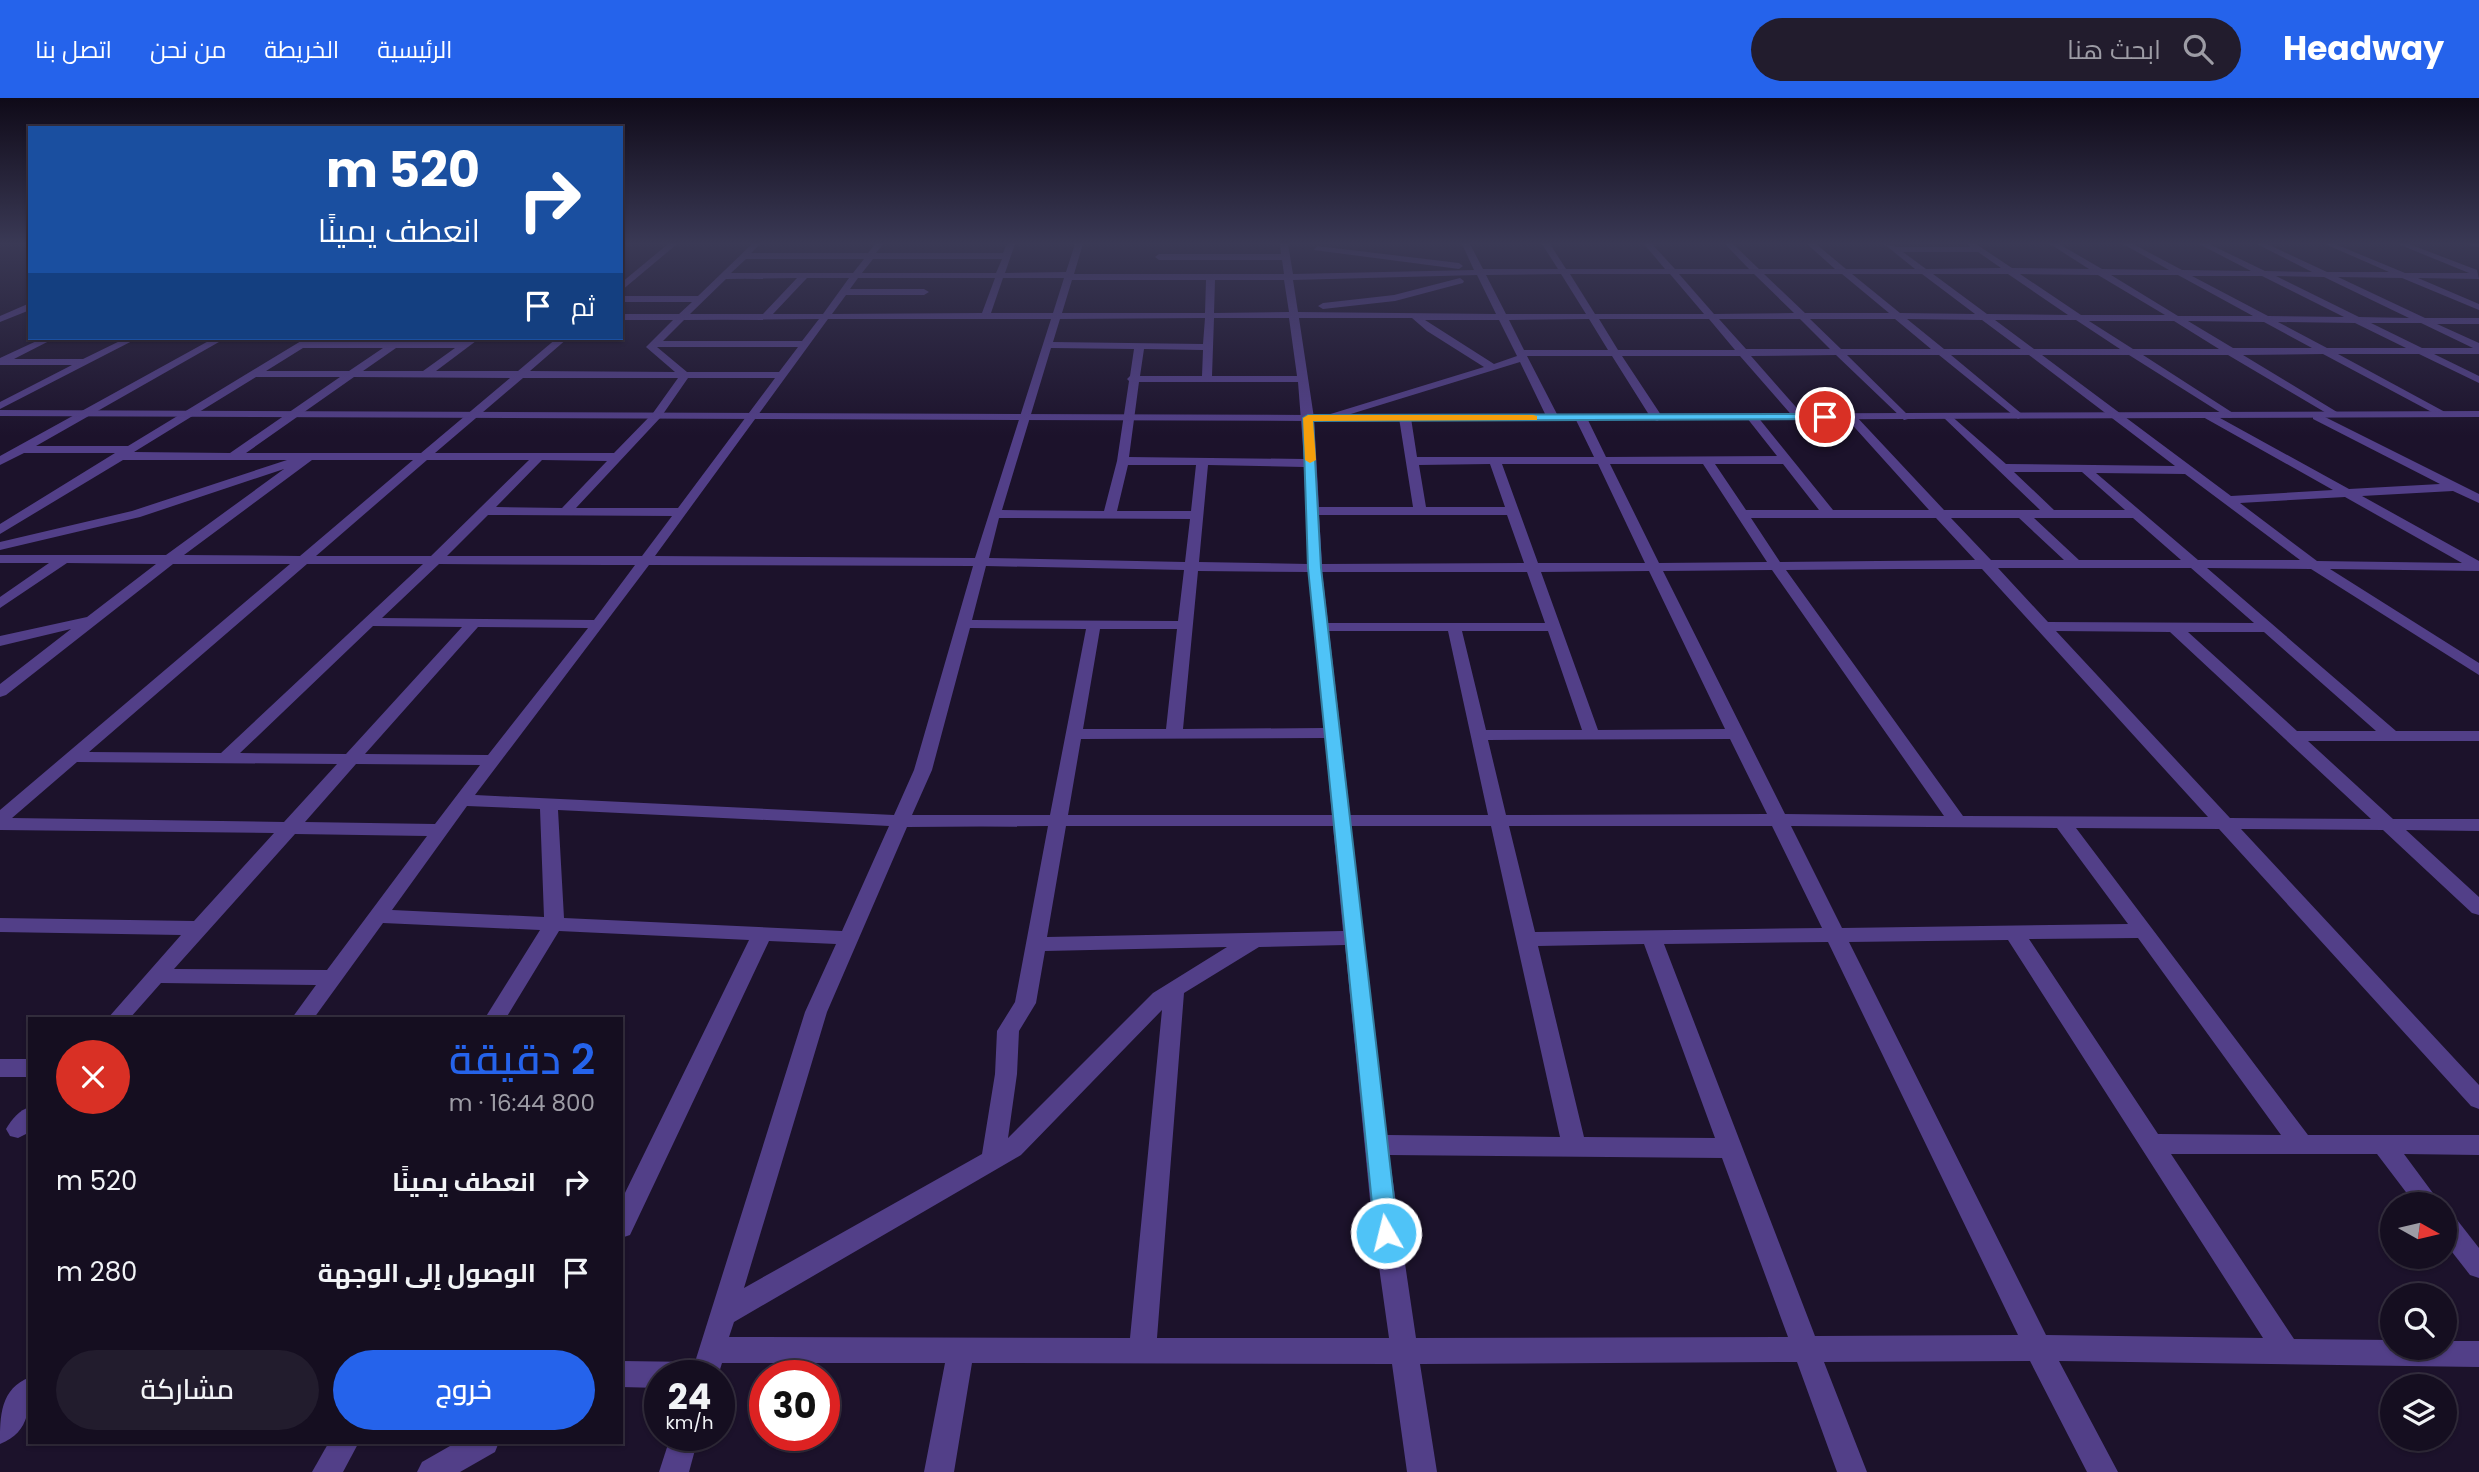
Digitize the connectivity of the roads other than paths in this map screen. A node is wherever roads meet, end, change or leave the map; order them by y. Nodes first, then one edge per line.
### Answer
1 (24, 308) edge
2 (690, 308) edge
3 (773, 308) edge
4 (830, 308) edge
5 (893, 308) edge
6 (935, 308) edge
7 (988, 308) edge
8 (1058, 308) edge
9 (1210, 308) edge
10 (1293, 308) edge
11 (1327, 308) edge
12 (1406, 308) edge
13 (1497, 308) edge
14 (1587, 308) edge
15 (1703, 308) edge
16 (1796, 308) edge
17 (1889, 308) edge
18 (1977, 308) edge
19 (2065, 308) edge
20 (2160, 308) edge
21 (2245, 308) edge
22 (2334, 308) edge
23 (2396, 308) edge
24 (1294, 313) junction
25 (28, 315) edge
26 (3, 316) edge
27 (1415, 316) junction
28 (1898, 316) junction
29 (623, 317) edge
30 (681, 317) junction
31 (765, 317) junction
32 (824, 317) junction
33 (985, 317) junction
34 (1055, 317) junction
35 (1210, 317) junction
36 (1805, 317) junction
37 (1989, 317) junction
38 (1502, 318) junction
39 (1593, 318) junction
40 (1712, 318) junction
41 (2079, 318) junction
42 (2176, 318) junction
43 (2263, 318) junction
44 (2354, 318) junction
45 (2419, 319) junction
46 (2479, 321) edge
47 (46, 340) edge
48 (129, 340) edge
49 (217, 340) edge
50 (309, 340) edge
51 (472, 340) edge
52 (561, 340) edge
53 (654, 344) junction
54 (718, 344) junction
55 (803, 344) junction
56 (300, 345) junction
57 (394, 345) junction
58 (465, 345) junction
59 (1046, 345) junction
60 (1139, 346) junction
61 (1208, 346) junction
62 (2479, 349) edge
63 (2131, 351) junction
64 (2230, 351) junction
65 (2325, 351) junction
66 (2420, 351) junction
67 (1742, 352) junction
68 (1840, 352) junction
69 (1941, 352) junction
70 (2035, 352) junction
71 (1615, 353) junction
72 (710, 354) dead end
73 (1521, 355) junction
74 (0, 362) edge
75 (85, 362) junction
76 (702, 365) dead end
77 (1492, 367) junction
78 (253, 374) junction
79 (353, 374) junction
80 (426, 374) junction
81 (520, 374) junction
82 (689, 375) junction
83 (780, 376) junction
84 (1132, 379) junction
85 (1207, 379) junction
86 (1301, 379) junction
87 (2479, 380) edge
88 (0, 406) edge
89 (0, 414) edge
90 (82, 414) junction
91 (2313, 414) junction
92 (2333, 414) junction
93 (2441, 414) junction
94 (2479, 414) edge
95 (186, 415) junction
96 (295, 415) junction
97 (657, 415) junction
98 (750, 415) junction
99 (2119, 415) junction
100 (2207, 415) junction
101 (2229, 415) junction
102 (471, 416) junction
103 (1948, 416) junction
104 (2018, 416) junction
105 (1799, 417) junction
106 (1851, 417) junction
107 (1904, 417) junction
108 (1023, 418) junction
109 (1127, 418) junction
110 (1308, 418) junction
111 (1328, 418) junction
112 (1405, 418) junction
113 (1553, 418) junction
114 (1581, 418) junction
115 (1657, 418) junction
116 (1753, 418) junction
117 (21, 449) junction
118 (124, 453) junction
119 (232, 457) junction
120 (308, 457) junction
121 (539, 457) junction
122 (618, 457) junction
123 (2, 458) edge
124 (422, 458) junction
125 (1786, 460) junction
126 (1123, 461) junction
127 (1413, 461) junction
128 (1707, 461) junction
129 (1202, 462) junction
130 (1495, 462) junction
131 (1602, 462) junction
132 (1310, 463) junction
133 (2003, 468) junction
134 (2085, 468) junction
135 (2190, 470) junction
136 (2454, 487) junction
137 (2347, 493) junction
138 (2479, 499) edge
139 (2230, 500) junction
140 (567, 510) junction
141 (485, 511) junction
142 (1312, 511) junction
143 (1420, 511) junction
144 (1512, 511) junction
145 (680, 512) junction
146 (994, 514) junction
147 (1110, 514) junction
148 (1196, 514) junction
149 (1742, 514) junction
150 (1829, 514) junction
151 (1942, 514) junction
152 (2022, 514) junction
153 (2051, 514) junction
154 (2138, 514) junction
155 (0, 530) edge
156 (0, 546) edge
157 (0, 559) edge
158 (64, 559) junction
159 (170, 559) junction
160 (303, 560) junction
161 (435, 560) junction
162 (644, 561) junction
163 (979, 562) junction
164 (1775, 564) junction
165 (2313, 564) junction
166 (2077, 565) junction
167 (2195, 565) junction
168 (1190, 566) junction
169 (1653, 566) junction
170 (1990, 566) junction
171 (1531, 567) junction
172 (2479, 567) edge
173 (1315, 568) junction
174 (0, 604) edge
175 (93, 620) junction
176 (370, 622) junction
177 (474, 623) junction
178 (599, 624) junction
179 (963, 624) junction
180 (1094, 624) junction
181 (1184, 625) junction
182 (2045, 625) junction
183 (1321, 627) junction
184 (1454, 627) junction
185 (1553, 627) junction
186 (2174, 627) junction
187 (2267, 628) junction
188 (0, 641) edge
189 (2472, 660) edge
190 (2479, 670) edge
191 (0, 692) edge
192 (1332, 733) junction
193 (1074, 734) junction
194 (1737, 734) junction
195 (1174, 735) junction
196 (1478, 735) junction
197 (1592, 735) junction
198 (2292, 736) junction
199 (2392, 736) junction
200 (2479, 736) edge
201 (72, 757) junction
202 (225, 758) junction
203 (351, 759) junction
204 (492, 761) junction
205 (462, 800) junction
206 (549, 804) junction
207 (2, 817) edge
208 (1779, 820) junction
209 (900, 821) junction
210 (1058, 821) junction
211 (1342, 821) junction
212 (1498, 821) junction
213 (1958, 822) junction
214 (2063, 823) junction
215 (2228, 825) junction
216 (2389, 825) junction
217 (2479, 825) edge
218 (289, 828) junction
219 (441, 830) junction
220 (2479, 908) edge
221 (377, 916) junction
222 (0, 925) edge
223 (554, 925) junction
224 (199, 928) junction
225 (2144, 932) junction
226 (2014, 933) junction
227 (762, 934) junction
228 (1836, 935) junction
229 (849, 938) junction
230 (1354, 938) junction
231 (1652, 938) junction
232 (1526, 939) junction
233 (1255, 940) junction
234 (1035, 944) junction
235 (156, 976) junction
236 (332, 978) junction
237 (1174, 990) junction
238 (119, 1017) edge
239 (304, 1017) edge
240 (496, 1017) edge
241 (0, 1068) edge
242 (28, 1068) edge
243 (2479, 1100) edge
244 (28, 1118) edge
245 (28, 1129) edge
246 (2152, 1144) junction
247 (1376, 1145) junction
248 (2302, 1145) junction
249 (2383, 1145) junction
250 (2479, 1145) edge
251 (1574, 1146) junction
252 (1731, 1148) junction
253 (993, 1160) junction
254 (2420, 1192) edge
255 (623, 1223) edge
256 (2457, 1239) edge
257 (2479, 1267) edge
258 (723, 1314) junction
259 (2038, 1348) junction
260 (1807, 1349) junction
261 (961, 1350) junction
262 (1142, 1350) junction
263 (1404, 1351) junction
264 (2287, 1352) junction
265 (2479, 1354) edge
266 (709, 1360) edge
267 (735, 1365) edge
268 (644, 1372) edge
269 (623, 1374) edge
270 (28, 1393) edge
271 (0, 1430) edge
272 (344, 1444) edge
273 (481, 1444) edge
274 (680, 1451) edge
275 (327, 1472) edge
276 (432, 1472) edge
277 (674, 1472) edge
278 (939, 1472) edge
279 (1422, 1472) edge
280 (1852, 1472) edge
281 (2103, 1472) edge

1 - 26 street
2 - 30 street
3 - 31 street
4 - 32 street
5 - 32 street
6 - 33 street
7 - 33 street
8 - 34 street
9 - 35 street
10 - 24 street
11 - 24 street
12 - 27 street
13 - 38 street
14 - 39 street
15 - 40 street
16 - 36 street
17 - 28 street
18 - 37 street
19 - 41 street
20 - 42 street
21 - 43 street
22 - 44 street
23 - 45 street
24 - 27 street
24 - 35 street
24 - 86 street
25 - 26 street
27 - 38 street
27 - 77 street
28 - 36 street
28 - 37 street
28 - 69 street
29 - 30 street
30 - 31 street
30 - 53 street
31 - 32 street
32 - 55 street
33 - 34 street
34 - 35 street
34 - 59 street
35 - 61 street
36 - 40 street
36 - 68 street
37 - 41 street
37 - 70 street
38 - 39 street
38 - 73 street
39 - 40 street
39 - 71 street
40 - 67 street
41 - 42 street
41 - 63 street
42 - 43 street
42 - 64 street
43 - 44 street
43 - 65 street
44 - 45 street
44 - 66 street
45 - 46 street
45 - 62 street
47 - 74 street
48 - 75 street
49 - 90 street
50 - 56 street
51 - 58 street
52 - 81 street
53 - 54 street
53 - 82 street
54 - 55 street
54 - 72 street
55 - 83 street
56 - 57 street
56 - 78 street
57 - 58 street
57 - 79 street
58 - 80 street
59 - 60 street
59 - 108 street
60 - 61 street
60 - 84 street
61 - 85 street
62 - 66 street
63 - 64 street
63 - 70 street
63 - 101 street
64 - 65 street
64 - 92 street
65 - 66 street
65 - 93 street
66 - 87 street
67 - 68 street
67 - 71 street
67 - 105 street
68 - 69 street
68 - 107 street
69 - 70 street
69 - 104 street
70 - 99 street
71 - 73 street
71 - 115 street
73 - 77 street
73 - 113 street
74 - 75 street
75 - 88 street
76 - 82 street
77 - 111 street
78 - 79 street
78 - 95 street
79 - 80 street
79 - 96 street
80 - 81 street
81 - 82 street
81 - 102 street
82 - 83 street
82 - 97 street
83 - 98 street
84 - 85 street
84 - 109 street
85 - 86 street
86 - 110 street
89 - 90 street
90 - 95 street
90 - 117 street
91 - 92 street
91 - 101 street
91 - 136 street
92 - 93 street
93 - 94 street
95 - 96 street
95 - 118 street
96 - 102 street
96 - 119 street
97 - 98 street
97 - 102 street
97 - 122 street
98 - 108 street
98 - 145 street
99 - 100 street
99 - 104 street
99 - 135 street
100 - 101 street
100 - 137 street
102 - 124 street
103 - 104 street
103 - 107 street
103 - 133 street
105 - 106 street
105 - 116 street
106 - 107 street
106 - 151 street
108 - 109 street
108 - 146 street
109 - 110 street
109 - 126 street
110 - 111 street
110 - 132 street
111 - 112 street
112 - 113 street
112 - 127 street
113 - 114 street
114 - 115 street
114 - 131 street
115 - 116 street
116 - 125 street
117 - 118 street
117 - 123 street
118 - 119 street
118 - 155 street
119 - 120 street
120 - 124 street
120 - 156 street
120 - 159 street
121 - 122 street
121 - 124 street
121 - 141 street
122 - 140 street
124 - 160 street
125 - 128 street
125 - 150 street
126 - 129 street
126 - 147 street
127 - 130 street
127 - 143 street
128 - 131 street
128 - 149 street
129 - 132 street
129 - 148 street
130 - 131 street
130 - 144 street
131 - 169 street
132 - 142 street
133 - 134 street
133 - 153 street
134 - 135 street
134 - 154 street
135 - 139 street
136 - 137 street
136 - 138 street
137 - 139 street
137 - 172 street
139 - 165 street
140 - 141 street
140 - 145 street
141 - 161 street
142 - 143 street
142 - 173 street
143 - 144 street
144 - 171 street
145 - 162 street
146 - 147 street
146 - 163 street
147 - 148 street
148 - 168 street
149 - 150 street
149 - 164 street
150 - 151 street
151 - 152 street
151 - 170 street
152 - 153 street
152 - 166 street
153 - 154 street
154 - 167 street
157 - 158 street
158 - 159 street
158 - 174 street
159 - 160 street
159 - 175 street
160 - 161 street
160 - 201 street
161 - 162 street
161 - 176 street
162 - 163 street
162 - 178 street
163 - 168 street
163 - 179 street
164 - 169 street
164 - 170 street
164 - 213 street
165 - 167 street
165 - 172 street
165 - 189 street
166 - 167 street
166 - 170 street
167 - 187 street
168 - 173 street
168 - 181 street
169 - 171 street
169 - 194 street
170 - 182 street
171 - 173 street
171 - 185 street
173 - 183 street
175 - 188 street
175 - 191 street
176 - 177 street
176 - 202 street
177 - 178 street
177 - 203 street
178 - 204 street
179 - 180 street
179 - 209 street
180 - 181 street
180 - 193 street
181 - 195 street
182 - 186 street
182 - 215 street
183 - 184 street
183 - 192 street
184 - 185 street
184 - 196 street
185 - 197 street
186 - 187 street
186 - 198 street
187 - 199 street
189 - 190 street
192 - 195 street
192 - 211 street
193 - 195 street
193 - 210 street
194 - 197 street
194 - 208 street
196 - 197 street
196 - 212 street
198 - 199 street
198 - 216 street
199 - 200 street
201 - 202 street
201 - 207 street
202 - 203 street
203 - 204 street
203 - 218 street
204 - 205 street
205 - 206 street
205 - 219 street
206 - 209 street
206 - 223 street
207 - 218 street
208 - 212 street
208 - 213 street
208 - 228 street
209 - 210 street
209 - 229 street
210 - 211 street
210 - 234 street
211 - 212 street
211 - 230 street
212 - 232 street
213 - 214 street
214 - 215 street
214 - 225 street
215 - 216 street
215 - 243 street
216 - 217 street
216 - 220 street
218 - 219 street
218 - 224 street
219 - 221 street
221 - 223 street
221 - 236 street
222 - 224 street
223 - 227 street
223 - 240 street
224 - 235 street
225 - 226 street
225 - 248 street
226 - 228 street
226 - 246 street
227 - 229 street
227 - 255 street
228 - 231 street
228 - 259 street
229 - 258 street
230 - 233 street
230 - 247 street
231 - 232 street
231 - 252 street
232 - 251 street
233 - 234 street
233 - 237 street
234 - 253 street
235 - 236 street
235 - 238 street
236 - 239 street
237 - 253 street
237 - 262 street
241 - 242 street
244 - 245 street
246 - 248 street
246 - 264 street
247 - 251 street
247 - 263 street
248 - 249 street
249 - 250 street
249 - 254 street
251 - 252 street
252 - 260 street
253 - 258 street
256 - 257 street
258 - 266 street
259 - 260 street
259 - 264 street
259 - 281 street
260 - 263 street
260 - 280 street
261 - 262 street
261 - 267 street
261 - 278 street
262 - 263 street
263 - 279 street
264 - 265 street
268 - 269 street
270 - 271 street
272 - 275 street
273 - 276 street
274 - 277 street

